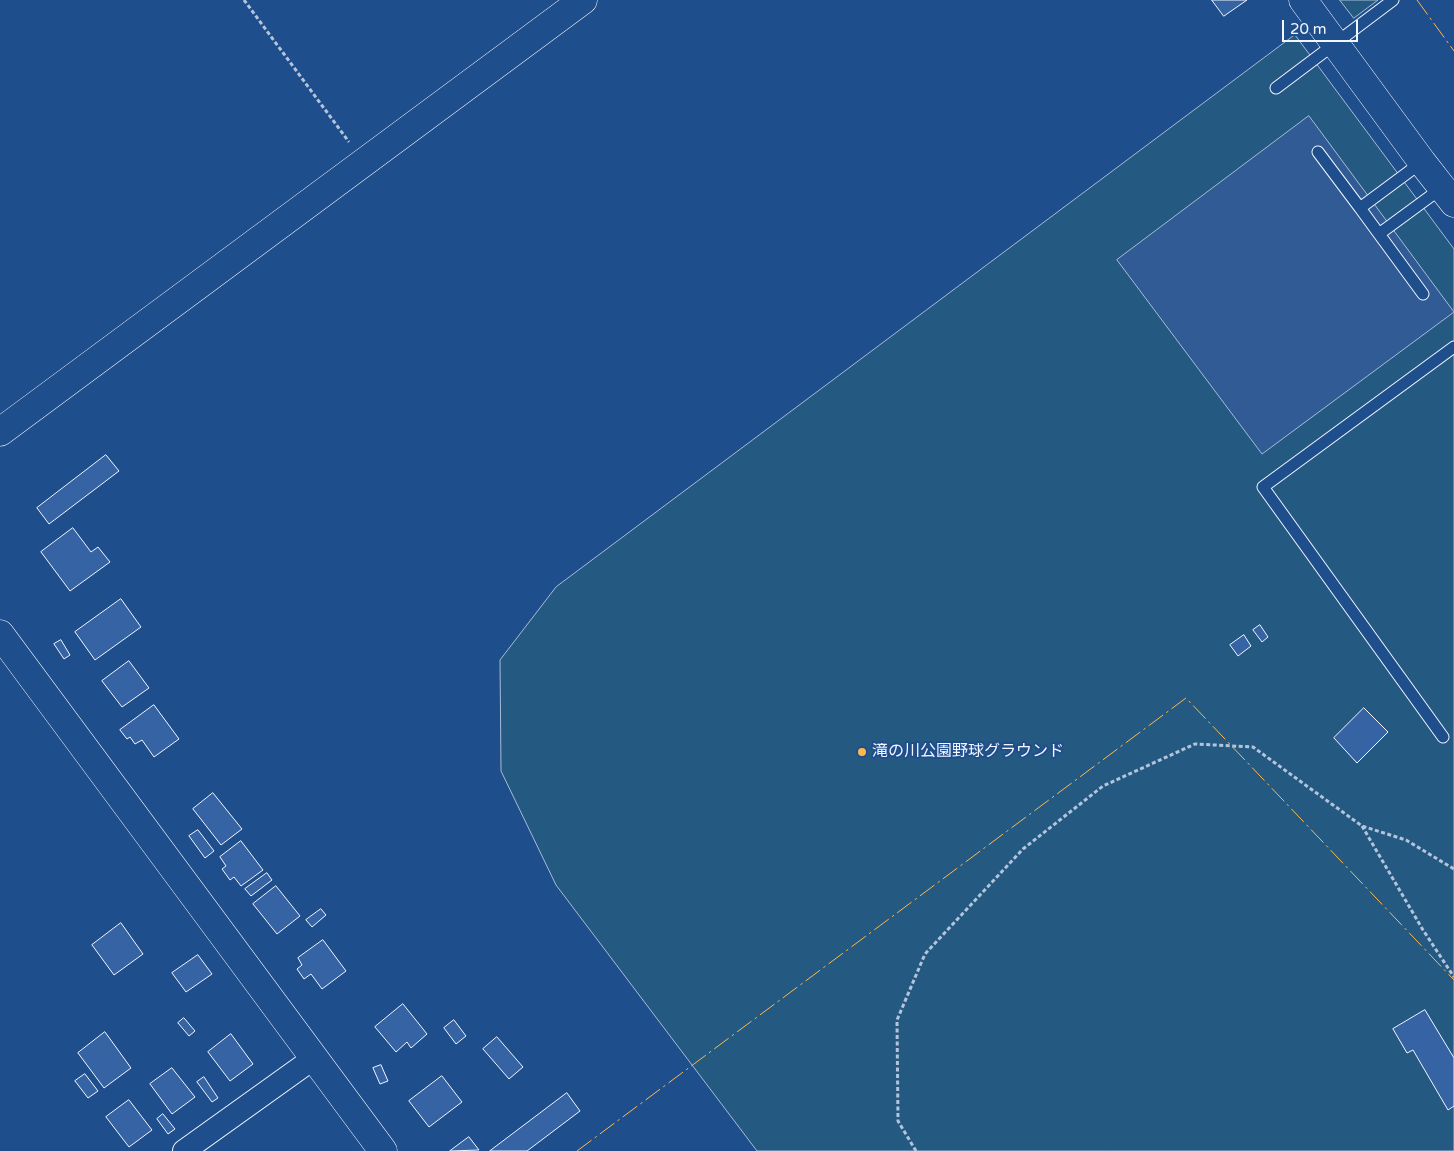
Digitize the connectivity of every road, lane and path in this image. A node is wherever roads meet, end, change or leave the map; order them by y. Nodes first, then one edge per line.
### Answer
1 (244, 0) edge
2 (583, 0) edge
3 (1303, 0) edge
4 (1393, 0) edge
5 (1335, 43) junction
6 (1276, 88) dead end
7 (1318, 152) dead end
8 (365, 162) junction
9 (1422, 162) junction
10 (1448, 195) edge
11 (1360, 208) junction
12 (1379, 234) junction
13 (1423, 294) dead end
14 (1454, 347) edge
15 (0, 432) edge
16 (0, 634) edge
17 (1443, 737) dead end
18 (1362, 826) junction
19 (1454, 869) edge
20 (1454, 976) edge
21 (314, 1058) junction
22 (184, 1151) edge
23 (382, 1151) edge
24 (916, 1151) edge

1 - 8 path
2 - 8 street
3 - 5 street
4 - 5 lane
5 - 6 lane
5 - 9 street
7 - 11 lane
8 - 15 street
9 - 10 street
9 - 11 lane
10 - 12 lane
11 - 12 lane
12 - 13 lane
14 - 17 lane
16 - 21 street
18 - 19 path
18 - 20 path
18 - 24 path
21 - 22 street
21 - 23 street

